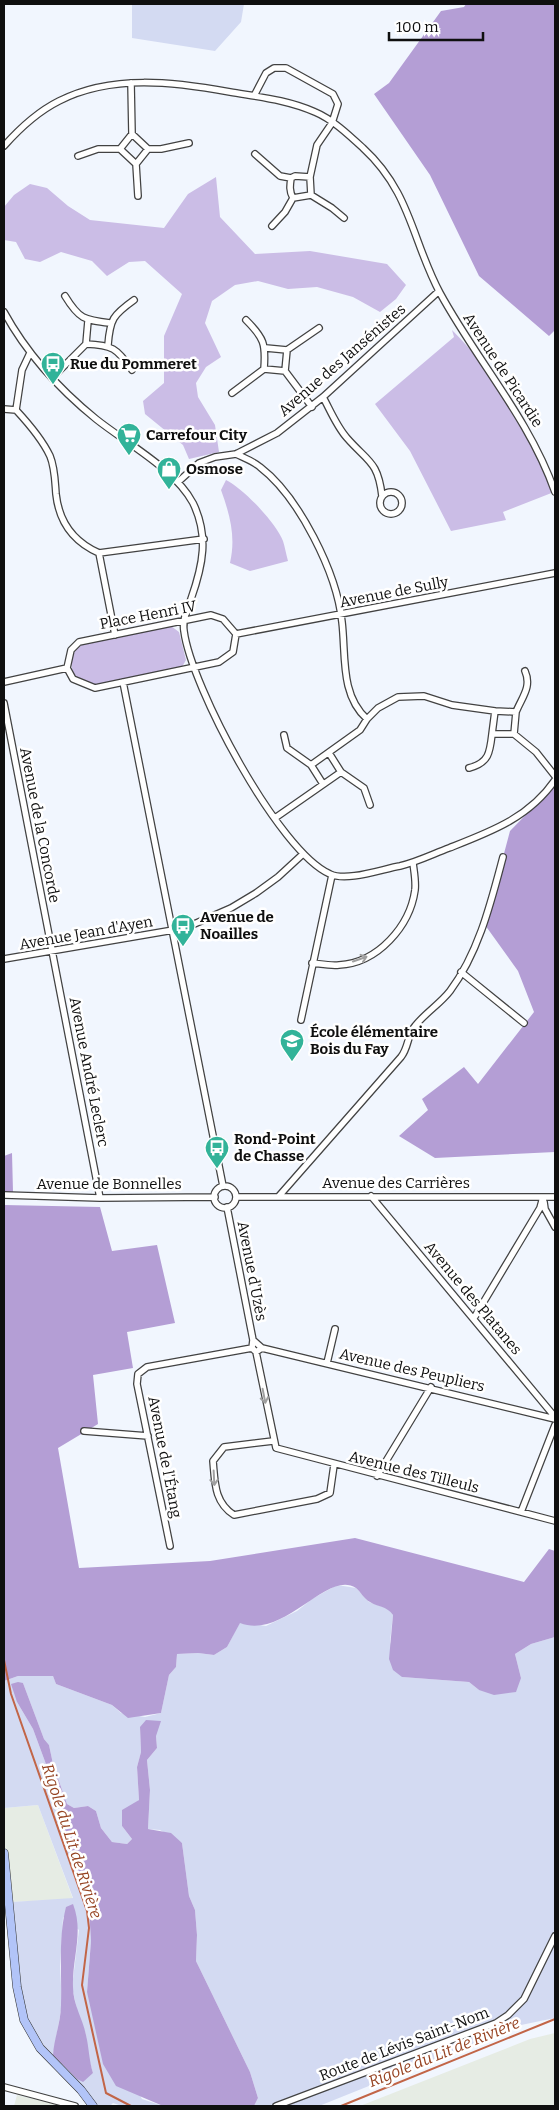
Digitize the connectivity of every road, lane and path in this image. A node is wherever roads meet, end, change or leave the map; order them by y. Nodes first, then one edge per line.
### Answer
1 (131, 83) junction
2 (255, 94) junction
3 (332, 123) junction
4 (132, 134) junction
5 (188, 143) dead end
6 (4, 146) edge
7 (120, 149) junction
8 (148, 149) junction
9 (255, 154) dead end
10 (78, 156) dead end
11 (136, 164) junction
12 (310, 177) junction
13 (291, 178) junction
14 (311, 195) junction
15 (138, 196) dead end
16 (293, 198) junction
17 (344, 218) dead end
18 (272, 226) dead end
19 (439, 291) junction
20 (65, 296) dead end
21 (134, 300) dead end
22 (4, 312) edge
23 (246, 320) dead end
24 (88, 321) junction
25 (110, 323) junction
26 (319, 328) dead end
27 (86, 344) junction
28 (108, 345) junction
29 (266, 348) junction
30 (288, 350) junction
31 (30, 353) junction
32 (264, 369) junction
33 (132, 370) dead end
34 (285, 370) junction
35 (52, 378) junction
36 (232, 393) dead end
37 (323, 397) junction
38 (312, 407) junction
39 (4, 409) edge
40 (16, 410) junction
41 (236, 454) junction
42 (178, 482) junction
43 (555, 492) edge
44 (382, 496) dead end
45 (204, 539) junction
46 (99, 553) junction
47 (555, 573) edge
48 (341, 615) junction
49 (183, 621) junction
50 (236, 634) junction
51 (115, 635) junction
52 (67, 668) junction
53 (193, 668) junction
54 (525, 671) dead end
55 (4, 682) edge
56 (124, 682) junction
57 (4, 702) edge
58 (495, 711) junction
59 (516, 712) junction
60 (367, 719) junction
61 (492, 734) junction
62 (514, 734) junction
63 (284, 735) dead end
64 (329, 753) junction
65 (311, 765) junction
66 (469, 768) dead end
67 (341, 772) junction
68 (555, 776) edge
69 (555, 780) edge
70 (323, 784) junction
71 (370, 805) dead end
72 (275, 818) junction
73 (303, 854) junction
74 (502, 856) dead end
75 (413, 863) junction
76 (332, 875) junction
77 (172, 931) junction
78 (53, 952) junction
79 (4, 959) edge
80 (312, 963) junction
81 (461, 972) junction
82 (301, 1020) dead end
83 (524, 1022) dead end
84 (223, 1186) junction
85 (4, 1195) edge
86 (215, 1196) junction
87 (279, 1196) junction
88 (371, 1196) junction
89 (236, 1197) junction
90 (543, 1197) junction
91 (555, 1197) edge
92 (100, 1198) junction
93 (227, 1207) junction
94 (555, 1227) edge
95 (474, 1318) junction
96 (335, 1329) dead end
97 (253, 1340) junction
98 (256, 1350) junction
99 (327, 1363) junction
100 (431, 1387) junction
101 (555, 1418) edge
102 (555, 1425) edge
103 (84, 1431) dead end
104 (148, 1436) junction
105 (273, 1441) junction
106 (334, 1465) junction
107 (377, 1476) junction
108 (521, 1512) junction
109 (555, 1521) edge
110 (170, 1546) dead end
111 (4, 1853) edge
112 (4, 1875) edge
113 (555, 1936) edge
114 (4, 2087) edge
115 (75, 2106) edge
116 (93, 2106) edge
117 (276, 2106) edge

1 - 2 street, Avenue de Picardie
1 - 4 street
1 - 6 street, Avenue de Picardie
2 - 3 street, Avenue de Picardie
2 - 3 street
3 - 12 street
3 - 19 street, Avenue de Picardie
4 - 7 street
4 - 8 street
5 - 8 street
7 - 10 street
7 - 11 street
8 - 11 street
9 - 13 street
11 - 15 street
12 - 13 street
12 - 14 street
13 - 16 street
14 - 16 street
14 - 17 street
16 - 18 street
19 - 37 street, Avenue des Jansénistes
19 - 43 street, Avenue de Picardie
20 - 24 street
21 - 25 street
22 - 31 street
23 - 29 street
24 - 25 street
24 - 27 street
25 - 28 street
26 - 30 street
27 - 28 street
27 - 35 street
28 - 33 street
29 - 30 street
29 - 32 street
30 - 34 street
31 - 35 street
31 - 40 street
32 - 34 street
32 - 36 street
34 - 38 street
35 - 42 street
37 - 38 street, Avenue des Jansénistes
37 - 44 street
38 - 41 street, Avenue des Jansénistes
39 - 40 street
40 - 46 street
41 - 42 street, Avenue des Jansénistes
41 - 48 street
42 - 45 street
45 - 46 street
45 - 49 street
46 - 51 street
47 - 48 street, Avenue de Sully
48 - 50 street, Avenue de Sully
48 - 60 street
49 - 50 street, Place Henri IV
49 - 51 street, Place Henri IV
49 - 53 street
50 - 53 street
51 - 52 street, Place Henri IV
52 - 55 street
52 - 56 street
53 - 56 street
53 - 72 street
54 - 59 street
56 - 77 street
57 - 78 street, Avenue de la Concorde
58 - 59 street
58 - 60 street
58 - 61 street
59 - 62 street
60 - 64 street
61 - 62 street
61 - 66 street
62 - 68 street
63 - 65 street
64 - 65 street
64 - 67 street
65 - 70 street
67 - 70 street
67 - 71 street
69 - 75 street
70 - 72 street
72 - 73 street
73 - 76 street
73 - 77 street, Avenue Jean d'Ayen
74 - 81 street
75 - 76 street
80 -> 75 street
76 - 80 street
77 - 78 street, Avenue Jean d'Ayen
77 - 84 street
78 - 79 street, Avenue Jean d'Ayen
78 - 92 street, Avenue André Leclerc
80 - 82 street
81 - 83 street
81 - 87 street
84 - 86 street
84 - 89 street
85 - 92 street, Avenue de Bonnelles
86 - 92 street, Avenue de Bonnelles
86 - 93 street
87 - 88 street, Avenue des Carrières
87 - 89 street, Avenue des Carrières
88 - 90 street, Avenue des Carrières
88 - 95 street, Avenue des Platanes
89 - 93 street
90 - 91 street, Avenue des Carrières
90 - 94 street
90 - 95 street
93 - 97 street, Avenue d'Uzès
95 - 101 street, Avenue des Platanes
96 - 99 street
97 - 98 street, Avenue d'Uzès
97 - 98 street
98 - 99 street, Avenue des Peupliers
98 - 104 street, Avenue de l'Étang
98 -> 105 street
99 - 100 street, Avenue des Peupliers
100 - 101 street, Avenue des Peupliers
100 - 107 street
102 - 108 street
103 - 104 street
104 - 110 street, Avenue de l'Étang
105 - 106 street, Avenue des Tilleuls
105 -> 106 street
106 - 107 street, Avenue des Tilleuls
107 - 108 street, Avenue des Tilleuls
108 - 109 street, Avenue des Tilleuls
111 - 112 street
112 - 116 street
113 - 117 street, Route de Lévis Saint-Nom
114 - 115 street

